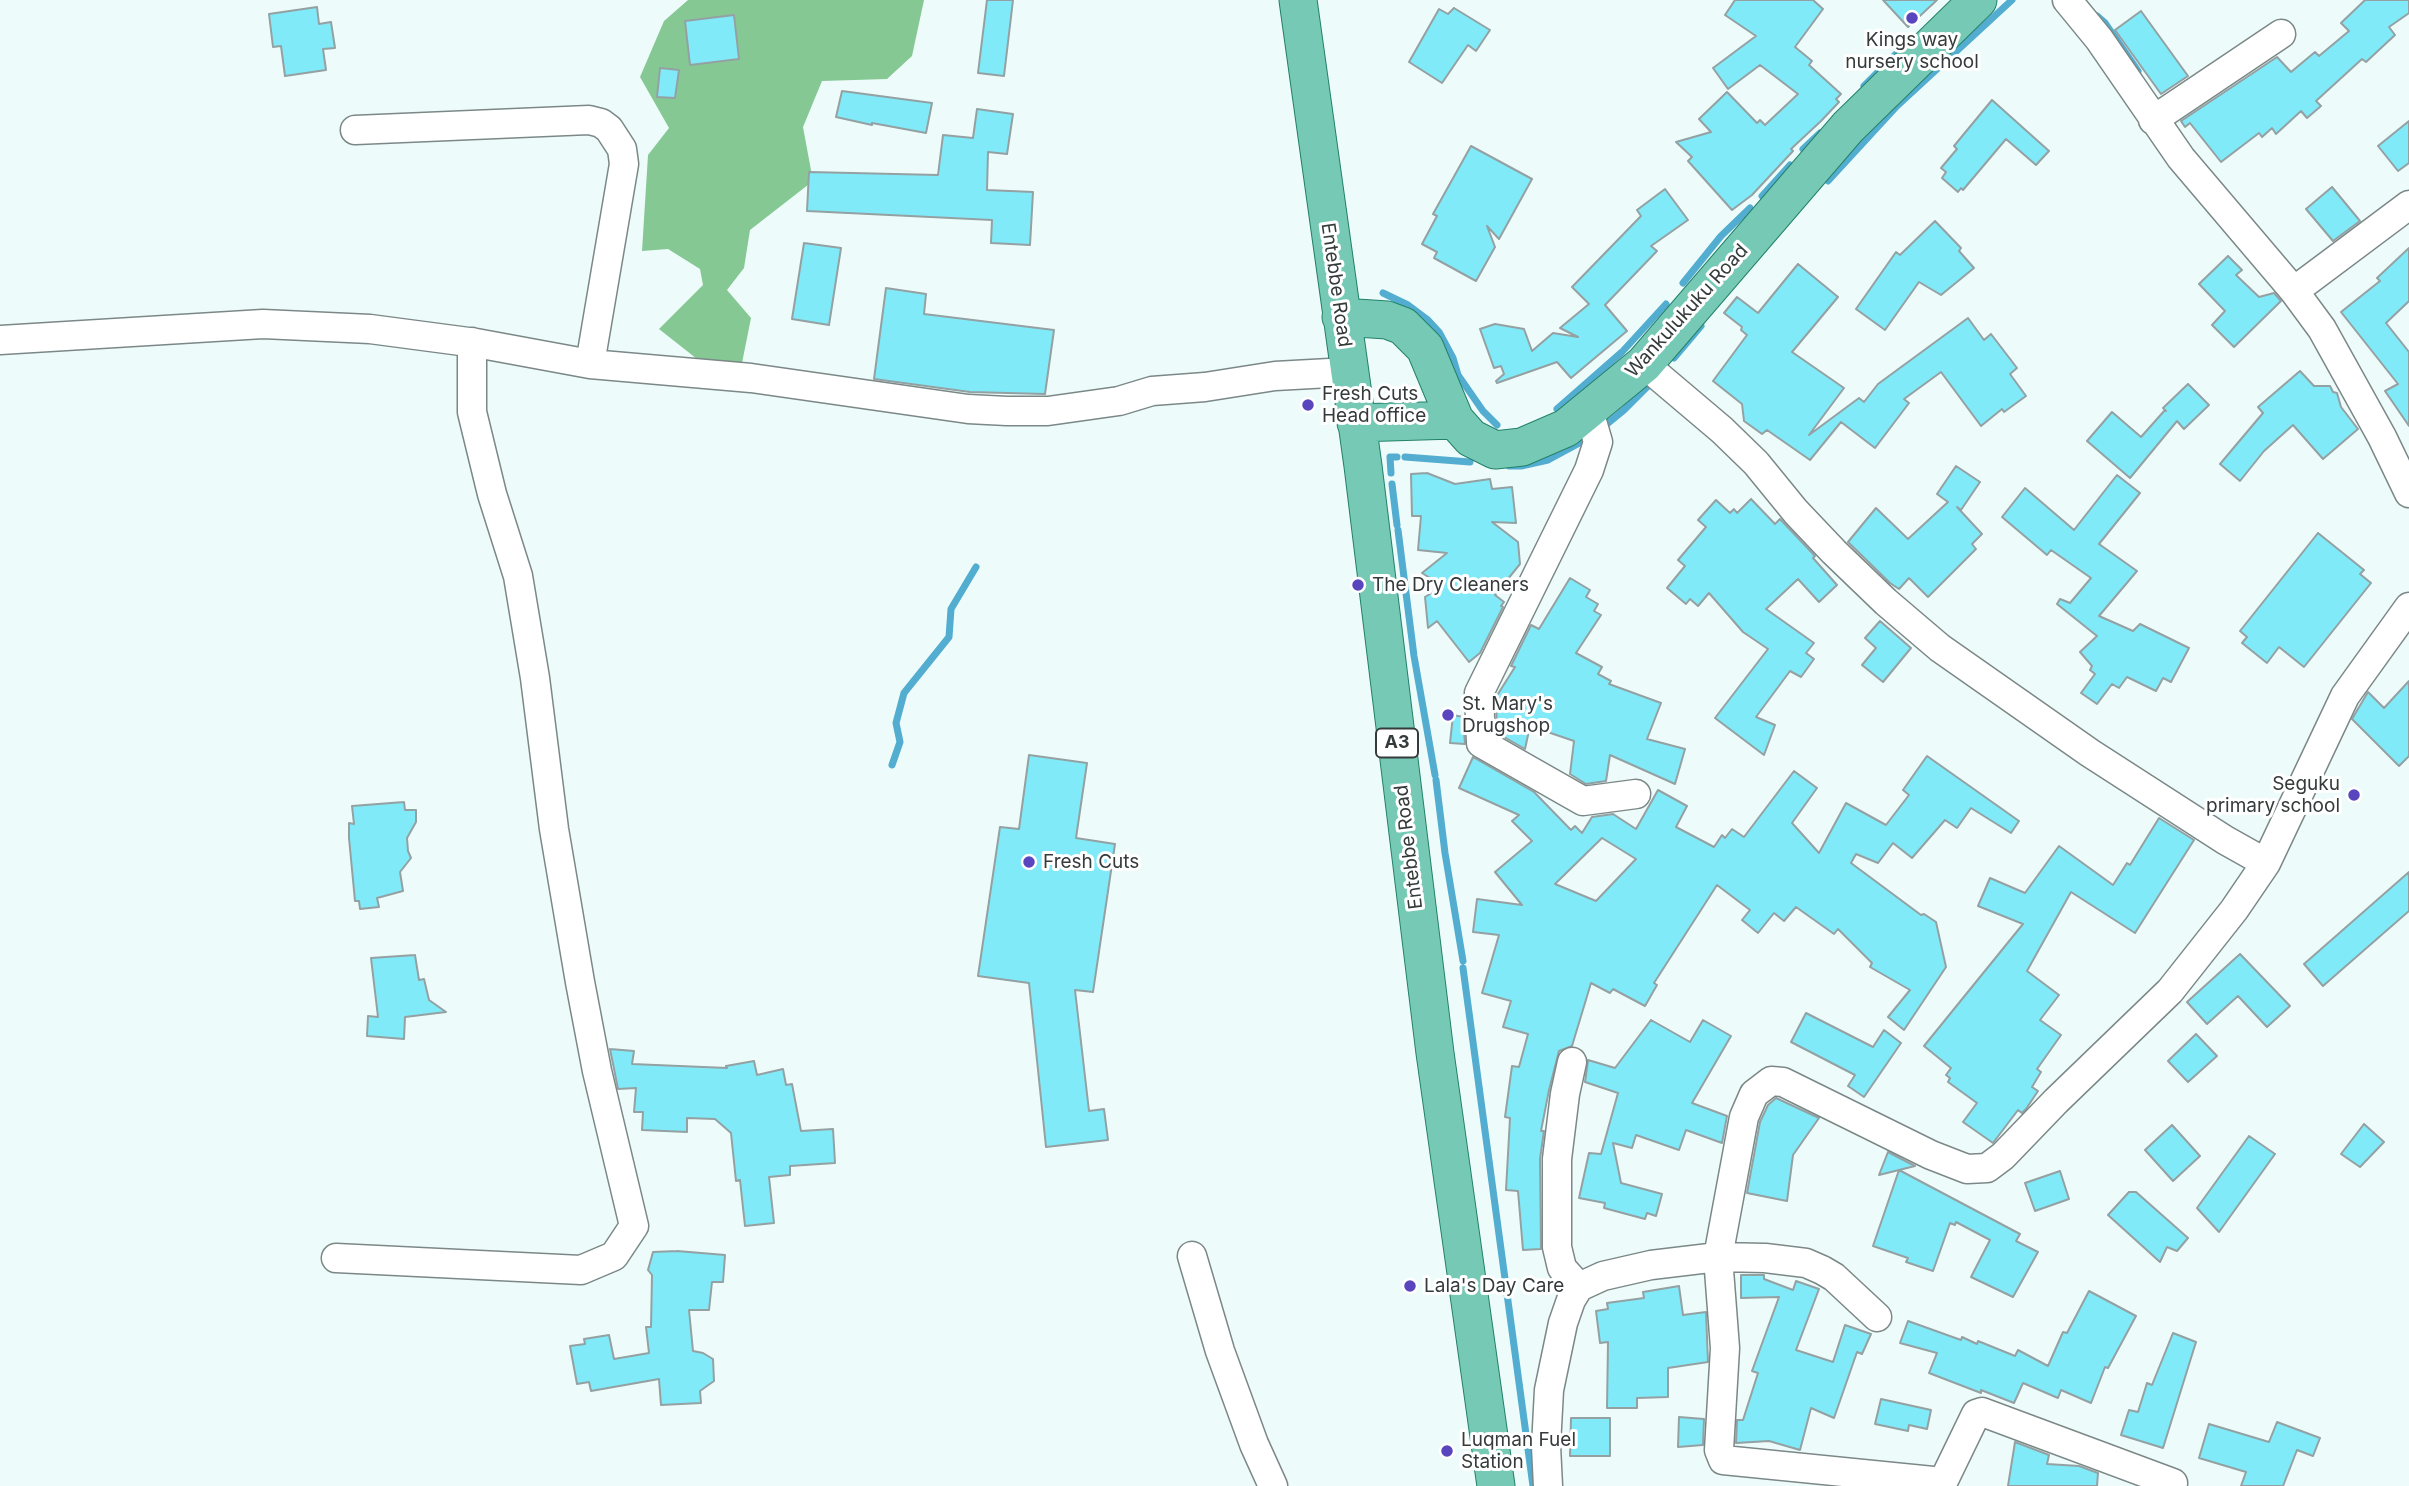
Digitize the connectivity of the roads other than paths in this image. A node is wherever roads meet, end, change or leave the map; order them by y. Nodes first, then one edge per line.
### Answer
1 (1298, 0) edge
2 (1978, 0) edge
3 (2067, 0) edge
4 (2281, 34) dead end
5 (2153, 120) junction
6 (355, 130) dead end
7 (2409, 205) edge
8 (2294, 291) junction
9 (1341, 317) junction
10 (0, 340) edge
11 (472, 342) junction
12 (590, 364) junction
13 (1644, 364) junction
14 (1348, 372) junction
15 (1452, 411) junction
16 (1589, 411) junction
17 (1356, 423) junction
18 (2406, 479) edge
19 (2409, 607) edge
20 (1636, 794) dead end
21 (2266, 863) junction
22 (1572, 1062) dead end
23 (1192, 1256) dead end
24 (1718, 1257) junction
25 (336, 1258) dead end
26 (1579, 1287) junction
27 (1877, 1317) dead end
28 (2173, 1483) dead end
29 (1273, 1486) edge
30 (1496, 1486) edge
31 (1548, 1486) edge

1 - 9 main road, Entebbe Road / A3
2 - 13 main road, Wankulukuku Road
3 - 5 street
4 - 5 street
5 - 8 street
6 - 12 street
7 - 8 street
8 - 18 street
9 - 14 main road, Entebbe Road / A3
9 - 15 main road, Wankulukuku Road
10 - 11 street
11 - 12 street
11 - 25 street
12 - 14 street
13 - 16 main road, Wankulukuku Road
13 - 21 street
14 - 17 main road, Entebbe Road / A3
15 - 16 main road, Wankulukuku Road
15 - 17 main road
16 - 20 street
17 - 30 main road, Entebbe Road / A3
19 - 21 street
21 - 24 street
22 - 26 street
23 - 29 street
24 - 26 street
24 - 27 street
24 - 28 street
26 - 31 street

